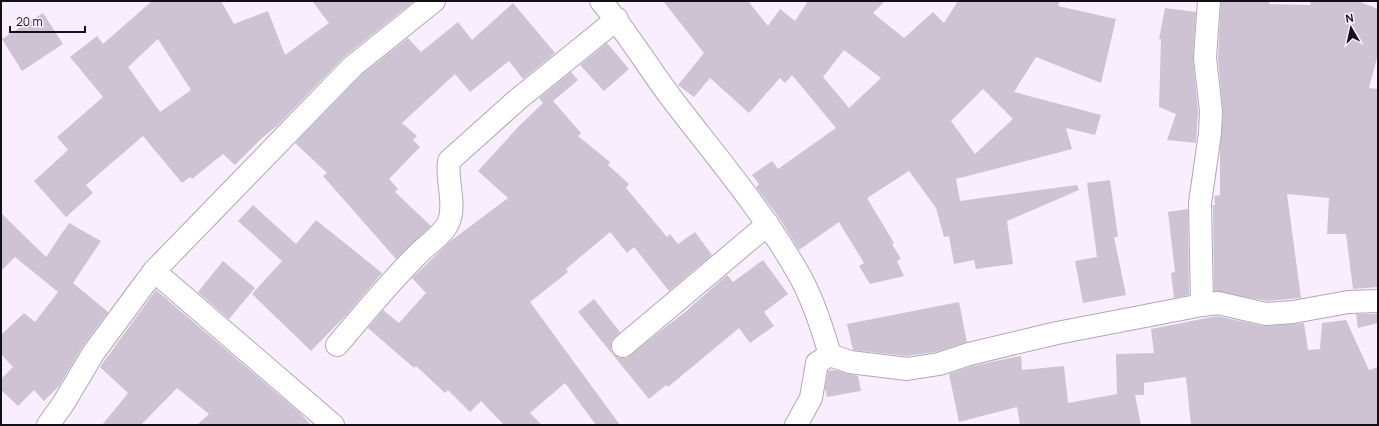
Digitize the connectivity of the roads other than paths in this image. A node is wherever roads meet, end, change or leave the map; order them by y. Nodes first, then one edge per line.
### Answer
1 (434, 1) edge
2 (602, 1) edge
3 (1209, 1) edge
4 (617, 19) junction
5 (768, 224) junction
6 (154, 271) junction
7 (1378, 301) edge
8 (1202, 305) junction
9 (337, 345) dead end
10 (623, 346) dead end
11 (830, 355) junction
12 (48, 425) edge
13 (333, 425) edge
14 (796, 425) edge

1 - 6 street
2 - 4 street
3 - 8 street
4 - 5 street
4 - 9 street
5 - 10 street
5 - 11 street
6 - 12 street
6 - 13 street
7 - 8 street
8 - 11 street
11 - 14 street

